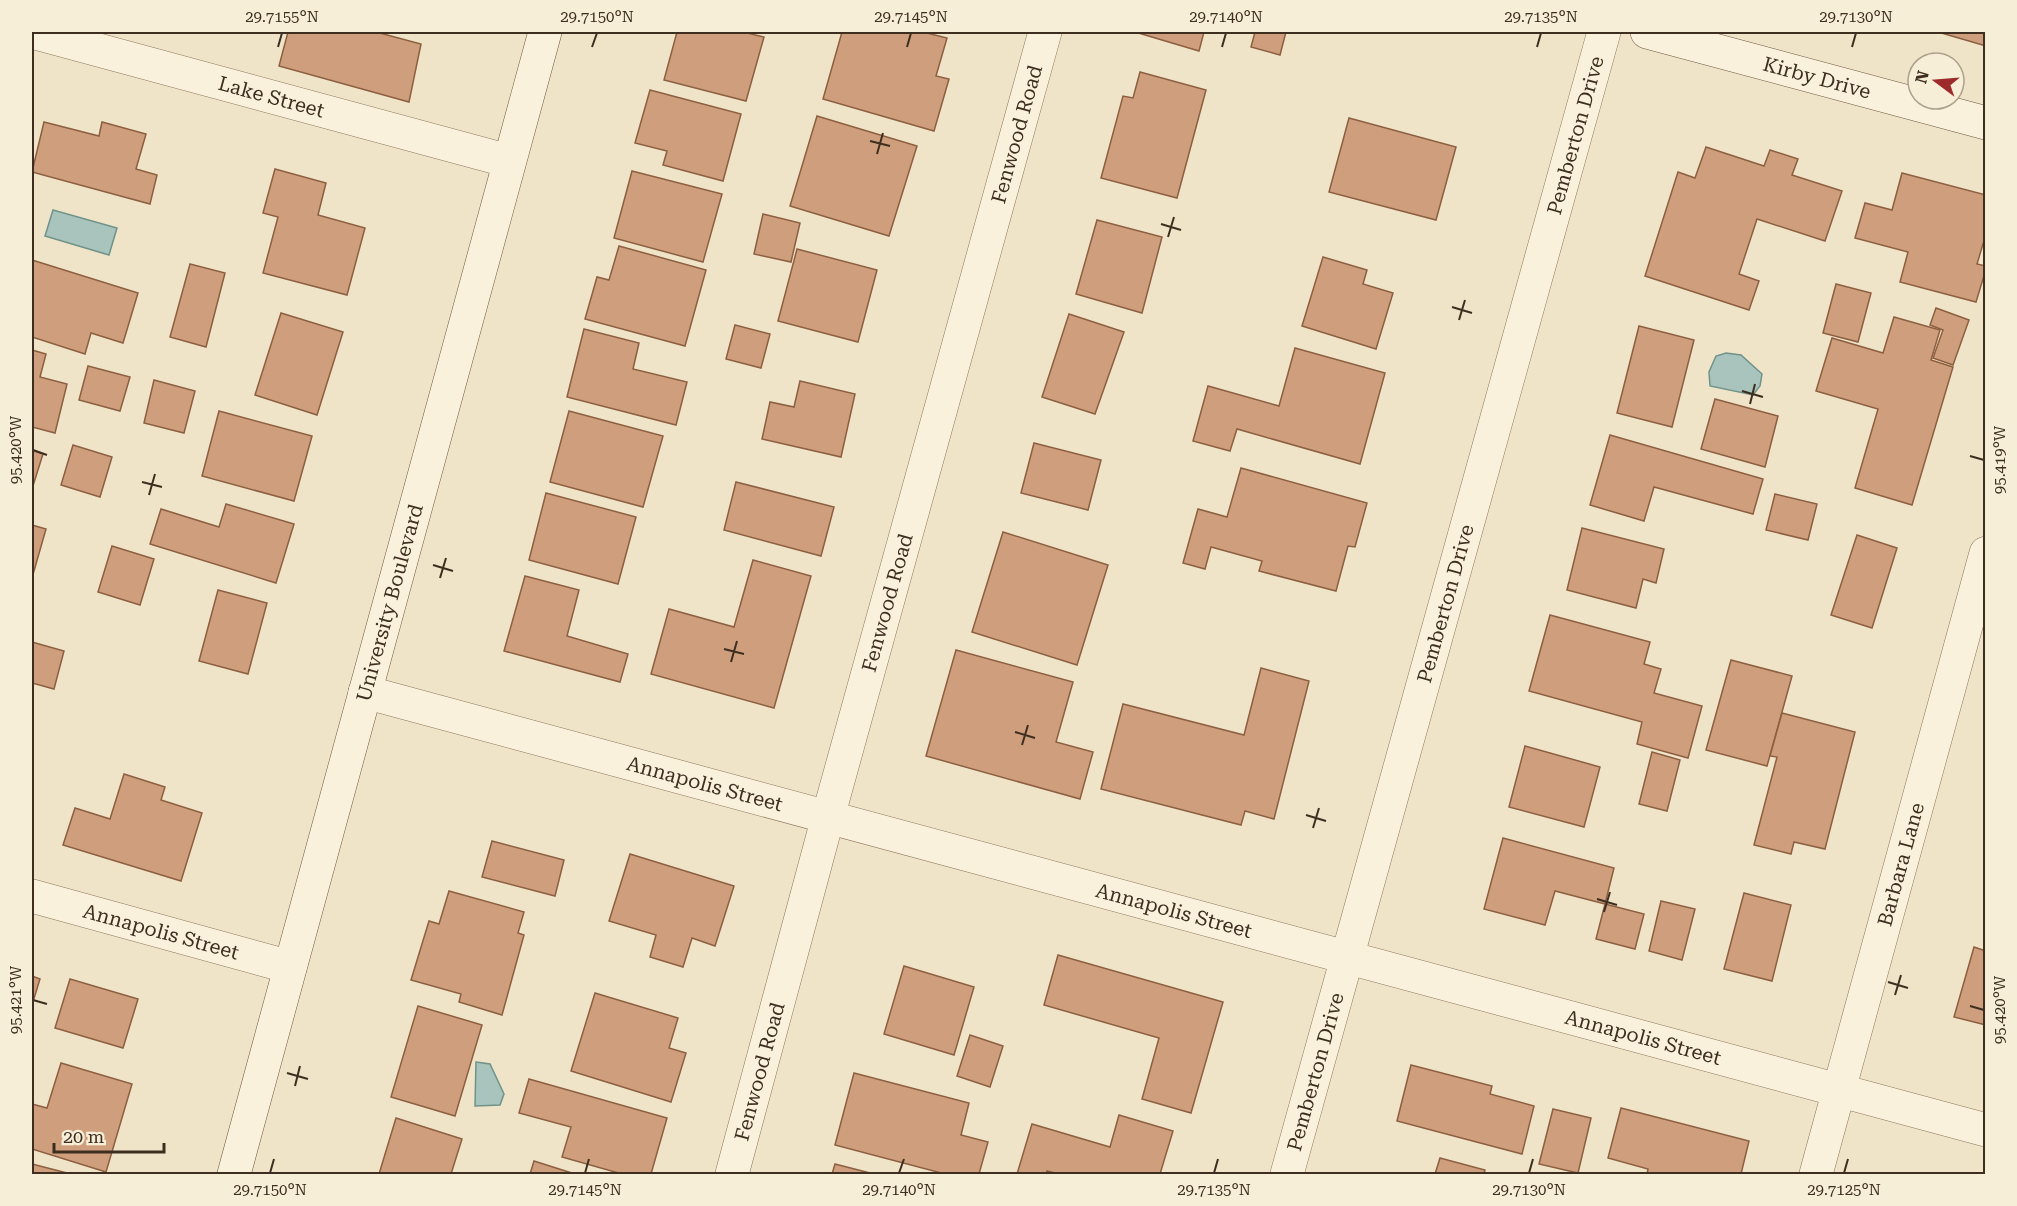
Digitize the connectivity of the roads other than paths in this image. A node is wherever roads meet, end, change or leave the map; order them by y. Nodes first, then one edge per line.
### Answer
1 (32, 32) edge
2 (545, 32) edge
3 (1045, 32) edge
4 (1604, 32) edge
5 (1647, 32) edge
6 (1986, 123) edge
7 (509, 161) junction
8 (1986, 553) edge
9 (365, 692) junction
10 (828, 817) junction
11 (32, 896) edge
12 (1346, 957) junction
13 (290, 967) junction
14 (1839, 1090) junction
15 (1986, 1130) edge
16 (234, 1174) edge
17 (732, 1174) edge
18 (1287, 1174) edge
19 (1816, 1174) edge

1 - 7 street, Lake Street
2 - 7 street, University Boulevard
3 - 10 street, Fenwood Road
4 - 12 street, Pemberton Drive
5 - 6 street, Kirby Drive
7 - 9 street, University Boulevard
8 - 14 street, Barbara Lane
9 - 10 street, Annapolis Street
9 - 13 street, University Boulevard
10 - 12 street, Annapolis Street
10 - 17 street, Fenwood Road
11 - 13 street, Annapolis Street
12 - 14 street, Annapolis Street
12 - 18 street, Pemberton Drive
13 - 16 street, University Boulevard
14 - 15 street, Annapolis Street
14 - 19 street, Barbara Lane

